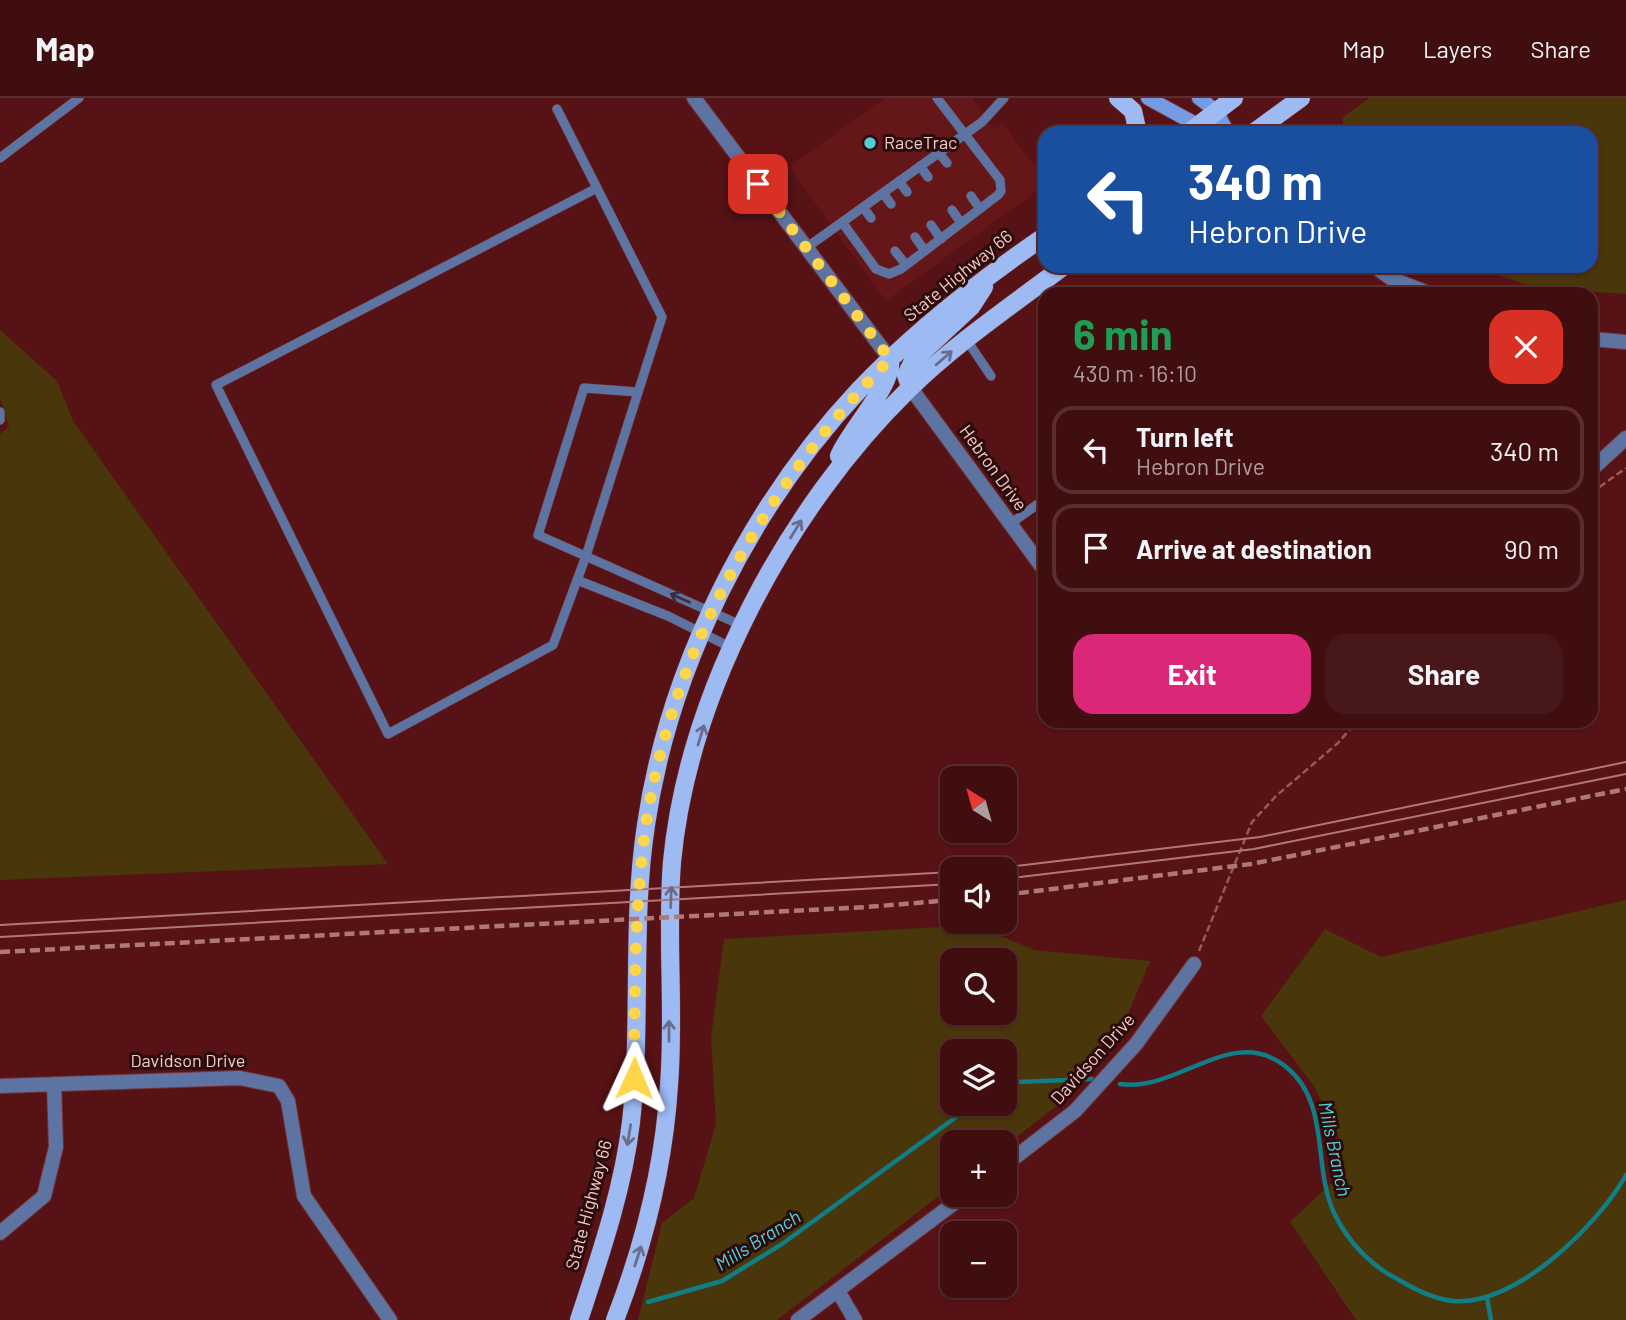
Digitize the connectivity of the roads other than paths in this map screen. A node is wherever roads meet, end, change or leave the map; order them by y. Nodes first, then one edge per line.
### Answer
1 (79, 98) edge
2 (694, 98) edge
3 (937, 98) edge
4 (1004, 98) edge
5 (1118, 98) edge
6 (1148, 98) edge
7 (1199, 98) edge
8 (1234, 98) edge
9 (1301, 98) edge
10 (558, 109) dead end
11 (1216, 111) junction
12 (1142, 126) edge
13 (1191, 126) edge
14 (1203, 126) edge
15 (1224, 126) edge
16 (1263, 126) edge
17 (965, 134) junction
18 (939, 153) junction
19 (0, 158) edge
20 (947, 163) dead end
21 (920, 166) junction
22 (928, 177) dead end
23 (900, 181) junction
24 (597, 188) junction
25 (907, 192) dead end
26 (883, 193) junction
27 (971, 196) dead end
28 (891, 204) dead end
29 (863, 207) junction
30 (980, 209) junction
31 (951, 211) dead end
32 (871, 218) dead end
33 (842, 222) junction
34 (961, 223) junction
35 (931, 225) dead end
36 (915, 237) dead end
37 (941, 239) junction
38 (1038, 241) edge
39 (806, 248) junction
40 (895, 251) dead end
41 (925, 251) junction
42 (906, 265) junction
43 (993, 272) junction
44 (1055, 273) edge
45 (1384, 273) edge
46 (1414, 287) edge
47 (966, 339) junction
48 (1598, 340) edge
49 (1626, 342) edge
50 (890, 359) junction
51 (991, 376) dead end
52 (911, 387) junction
53 (638, 392) junction
54 (0, 412) edge
55 (0, 420) edge
56 (1626, 438) edge
57 (1598, 464) edge
58 (830, 476) junction
59 (1038, 504) edge
60 (1010, 524) junction
61 (586, 556) junction
62 (1038, 562) edge
63 (577, 580) junction
64 (712, 613) junction
65 (743, 626) junction
66 (702, 634) junction
67 (732, 648) junction
68 (1194, 964) road end
69 (54, 1084) junction
70 (0, 1086) edge
71 (1017, 1156) edge
72 (949, 1207) edge
73 (0, 1233) edge
74 (838, 1291) junction
75 (390, 1320) edge
76 (579, 1320) edge
77 (615, 1320) edge
78 (799, 1320) edge
79 (855, 1320) edge

1 - 19 lane
2 - 39 street
3 - 17 lane
4 - 17 lane
5 - 12 main road
6 - 13 main road
7 - 11 main road
8 - 11 main road
9 - 16 main road
10 - 24 lane
11 - 14 main road
11 - 15 main road
17 - 18 lane
17 - 30 lane
18 - 20 lane
18 - 21 lane
21 - 22 lane
21 - 23 lane
23 - 25 lane
23 - 26 lane
24 - 53 lane
24 - 63 lane
26 - 28 lane
26 - 29 lane
27 - 30 lane
29 - 32 lane
29 - 33 lane
30 - 34 lane
31 - 34 lane
33 - 39 lane
33 - 42 lane
34 - 37 lane
35 - 37 lane
36 - 41 lane
37 - 41 lane
38 - 43 main road, State Highway 66
39 - 50 street
40 - 42 lane
41 - 42 lane
43 - 50 main road, State Highway 66
43 - 52 main road
44 - 47 main road
45 - 46 street
47 - 51 lane
52 -> 47 main road
48 - 49 street
50 - 58 main road
50 - 64 main road, State Highway 66
52 - 58 main road
52 - 60 street, Hebron Drive
53 - 61 lane
53 - 61 lane
54 - 55 lane
56 - 57 street
65 -> 58 main road
59 - 60 lane
60 - 62 street, Hebron Drive
61 - 63 lane
64 -> 61 lane
63 - 66 lane
64 - 65 lane
64 - 66 main road, State Highway 66
65 - 67 main road
66 - 67 lane
66 -> 76 main road, State Highway 66
77 -> 67 main road
68 - 71 street, Davidson Drive
69 - 70 street, Davidson Drive
69 - 73 street
69 - 75 street, Davidson Drive
72 - 74 street
74 - 78 street
74 - 79 street

